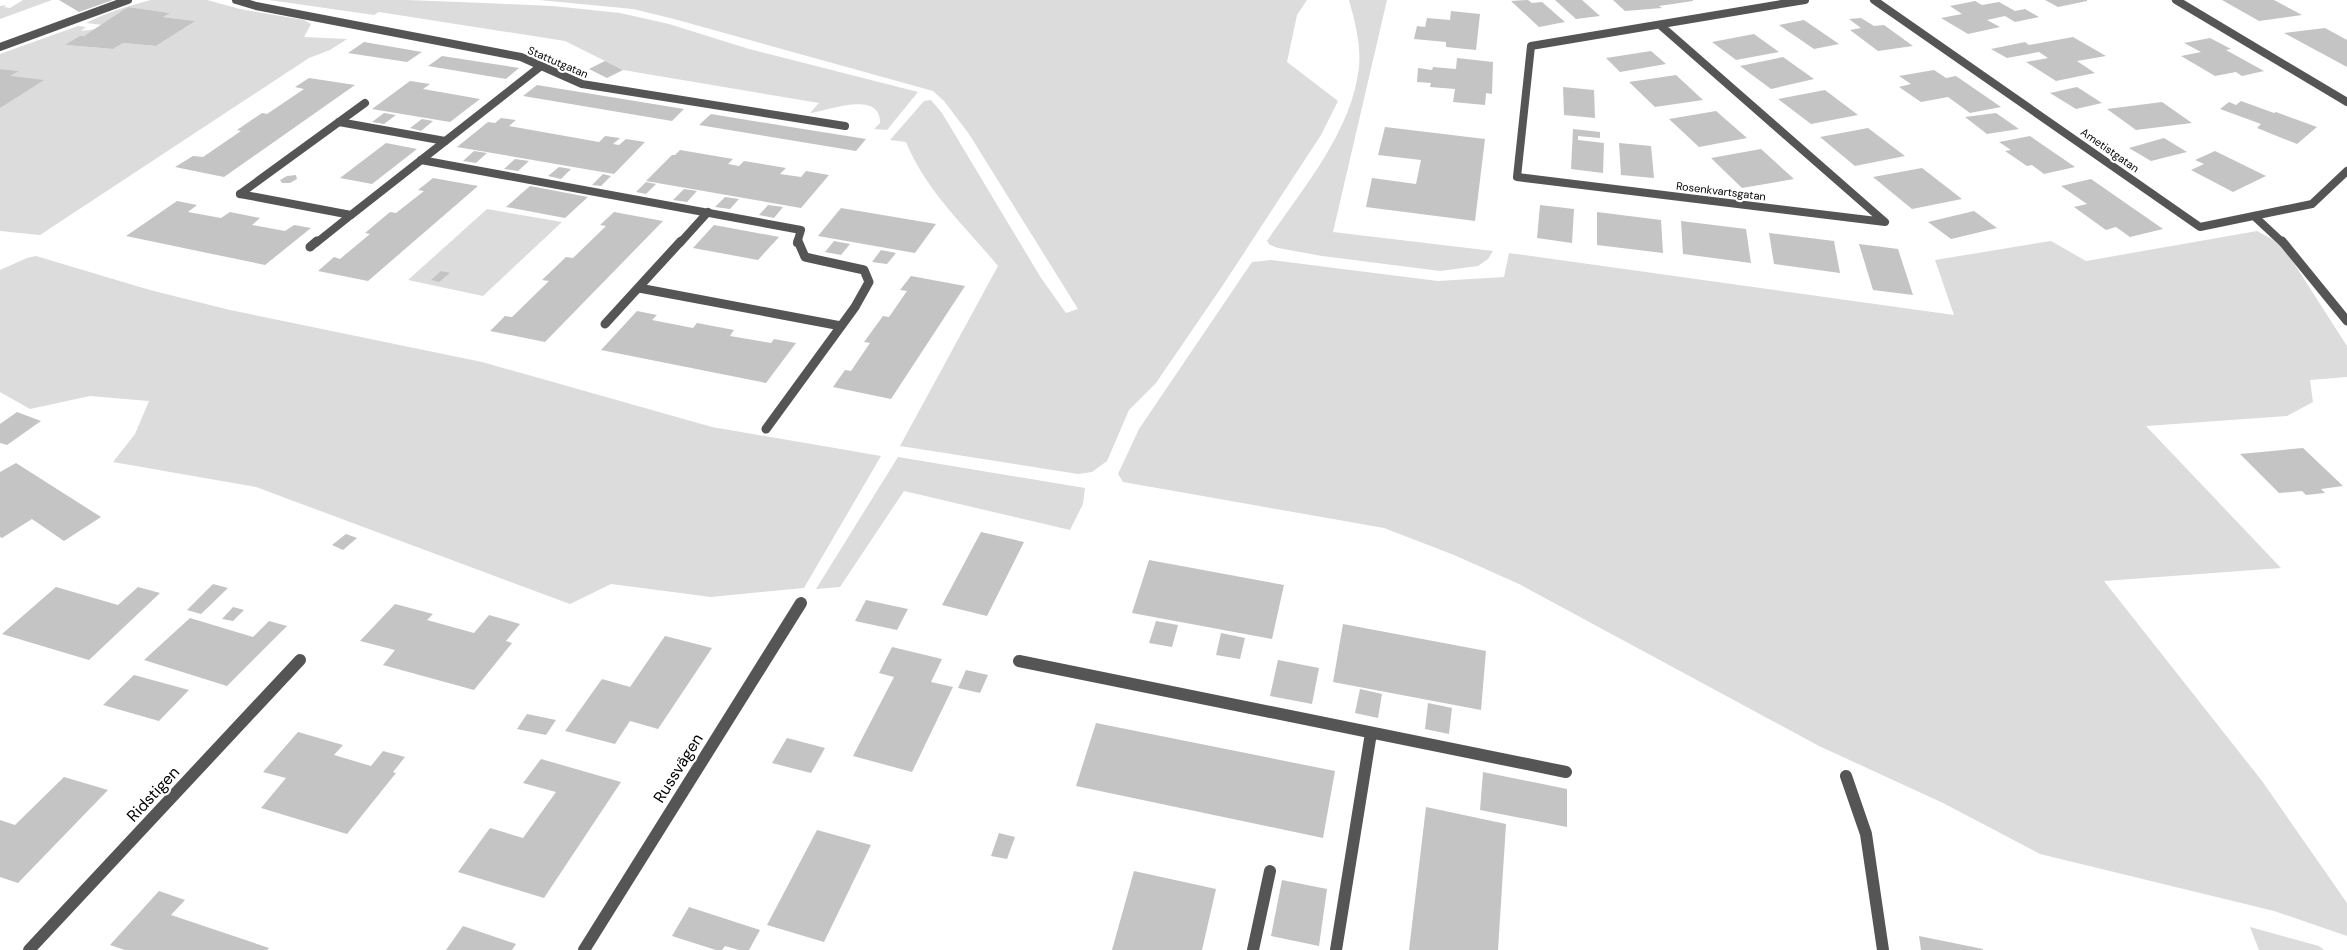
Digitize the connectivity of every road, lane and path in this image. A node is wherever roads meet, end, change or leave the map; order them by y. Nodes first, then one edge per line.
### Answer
1 (128, 0) edge
2 (236, 0) edge
3 (1805, 0) edge
4 (1874, 0) edge
5 (2176, 0) edge
6 (1660, 25) junction
7 (0, 47) edge
8 (540, 66) junction
9 (2347, 102) edge
10 (364, 104) dead end
11 (339, 122) junction
12 (845, 126) dead end
13 (445, 141) junction
14 (421, 160) junction
15 (2347, 171) edge
16 (708, 212) junction
17 (351, 215) junction
18 (2254, 216) junction
19 (310, 247) dead end
20 (639, 288) junction
21 (2347, 320) edge
22 (605, 324) dead end
23 (841, 326) junction
24 (766, 429) dead end
25 (801, 603) dead end
26 (300, 660) dead end
27 (1019, 661) dead end
28 (1371, 733) junction
29 (1566, 772) dead end
30 (1846, 776) dead end
31 (1270, 871) dead end
32 (29, 950) edge
33 (584, 950) edge
34 (1253, 950) edge
35 (1336, 950) edge
36 (1883, 950) edge

1 - 7 street
2 - 8 street, Stattutgatan
3 - 6 street, Rosenkvartsgatan
4 - 18 street, Ametistgatan
5 - 9 street
6 - 6 street, Rosenkvartsgatan
8 - 12 street, Stattutgatan
8 - 13 street
10 - 11 street
11 - 13 street
11 - 17 street
13 - 14 street
14 - 16 street
14 - 17 street
15 - 18 street, Ametistgatan
16 - 20 street
16 - 23 street
17 - 19 street
18 - 21 street
20 - 22 street
20 - 23 street
23 - 24 street
25 - 33 street, Russvägen
26 - 32 street, Ridstigen
27 - 28 street
28 - 29 street
28 - 35 street
30 - 36 street
31 - 34 street

